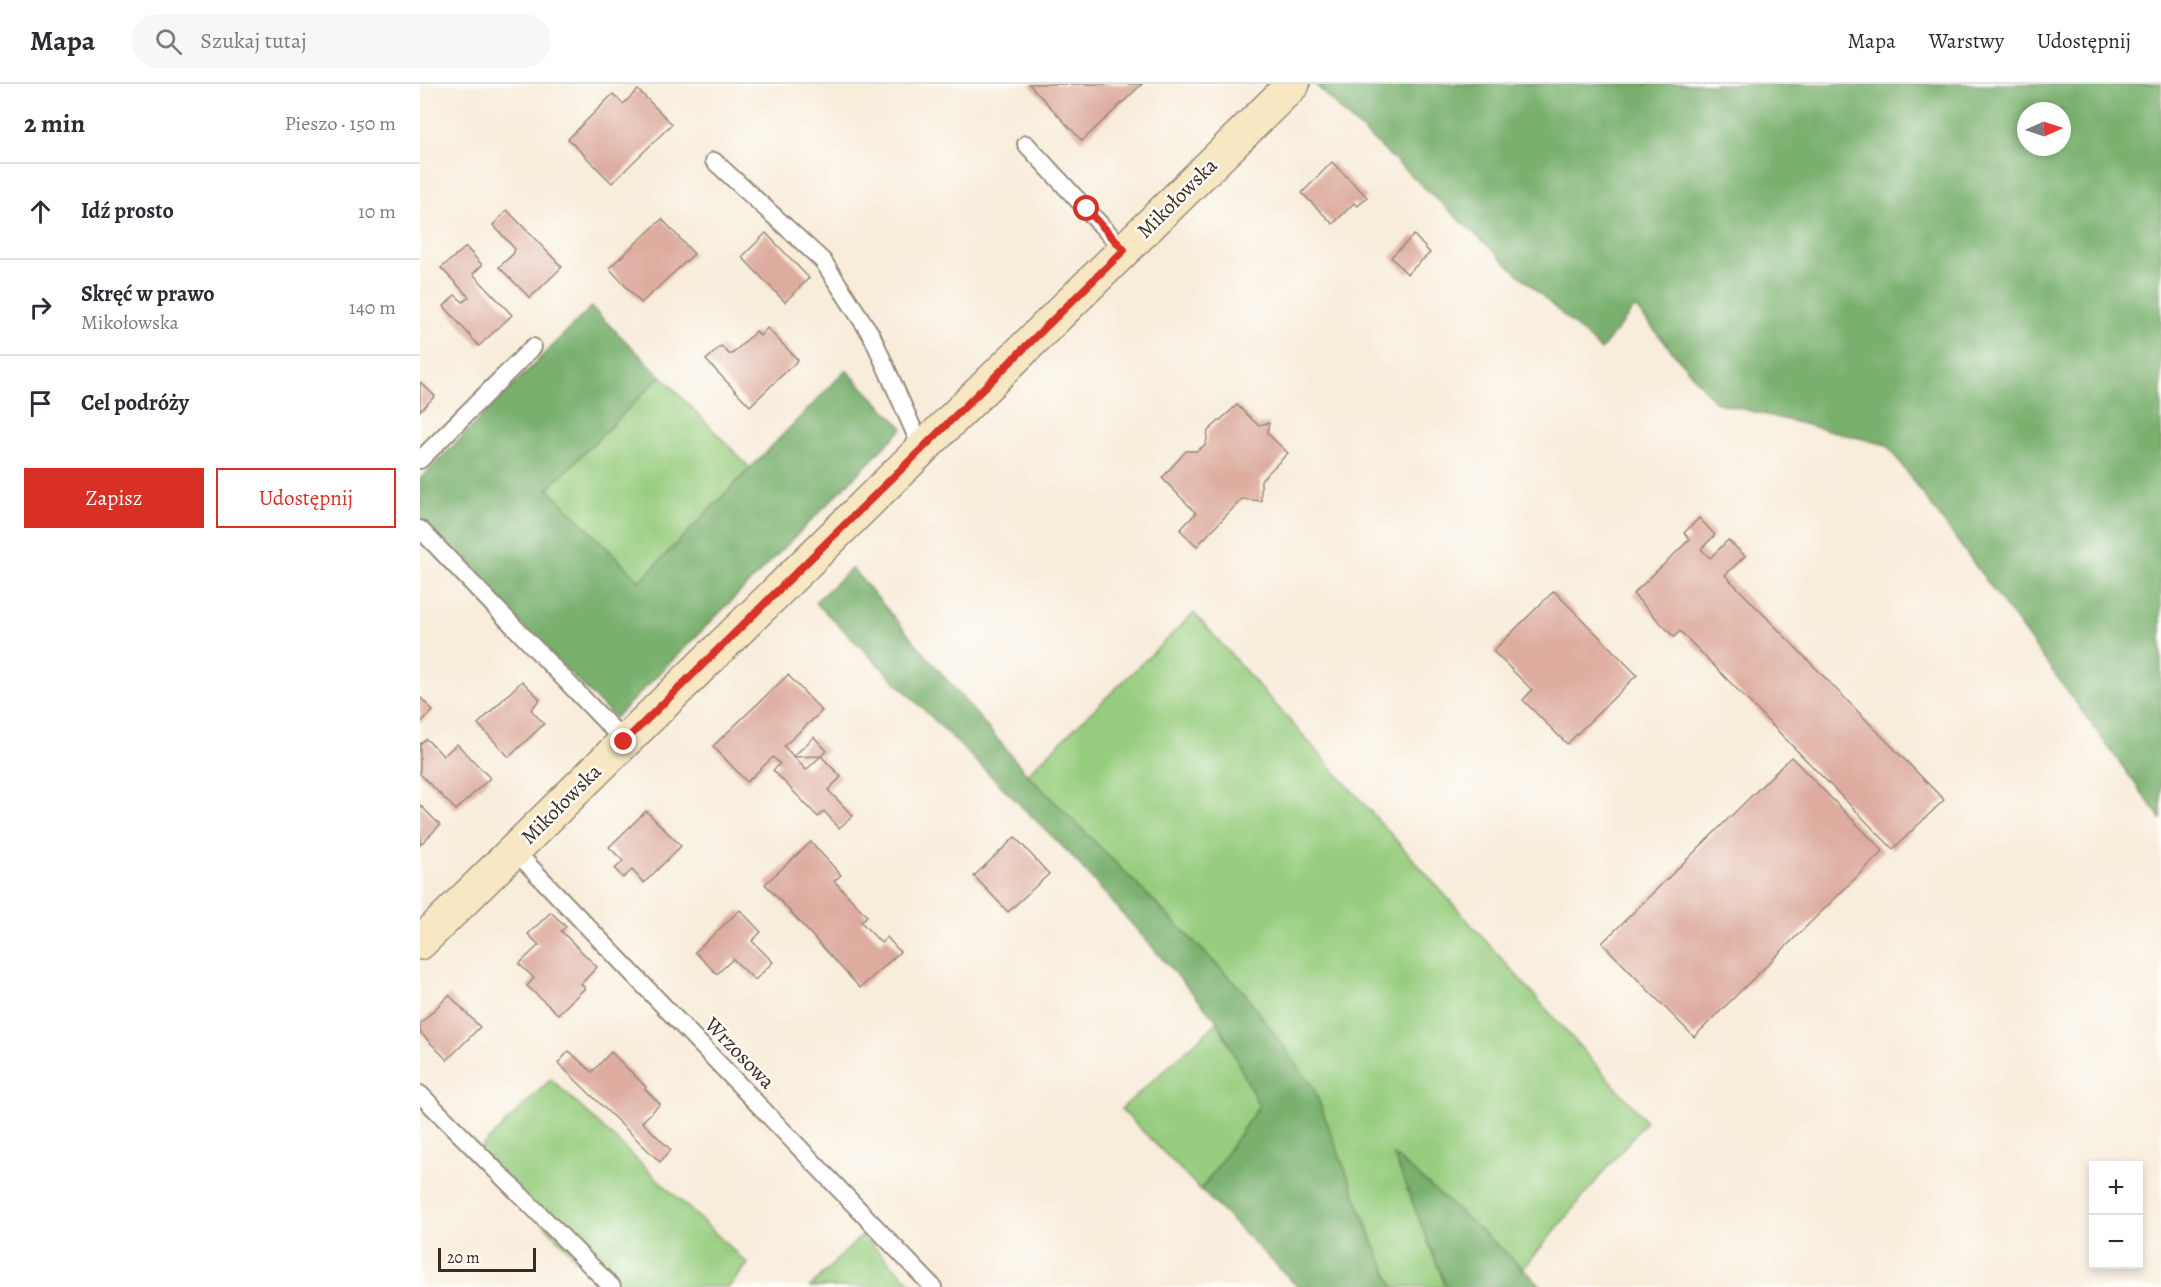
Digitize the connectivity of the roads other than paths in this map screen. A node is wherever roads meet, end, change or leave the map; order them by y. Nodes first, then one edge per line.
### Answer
1 (1293, 84) edge
2 (1026, 144) dead end
3 (714, 160) dead end
4 (1124, 250) junction
5 (533, 346) dead end
6 (922, 449) junction
7 (420, 460) edge
8 (420, 529) edge
9 (624, 742) junction
10 (514, 850) junction
11 (420, 943) edge
12 (420, 1094) edge
13 (612, 1287) edge
14 (933, 1287) edge

1 - 4 main road, Mikołowska
2 - 4 lane
3 - 6 lane
4 - 6 main road, Mikołowska
5 - 7 lane
6 - 9 main road, Mikołowska
8 - 9 lane
9 - 10 main road, Mikołowska
10 - 11 main road, Mikołowska
10 - 14 lane, Wrzosowa
12 - 13 lane

